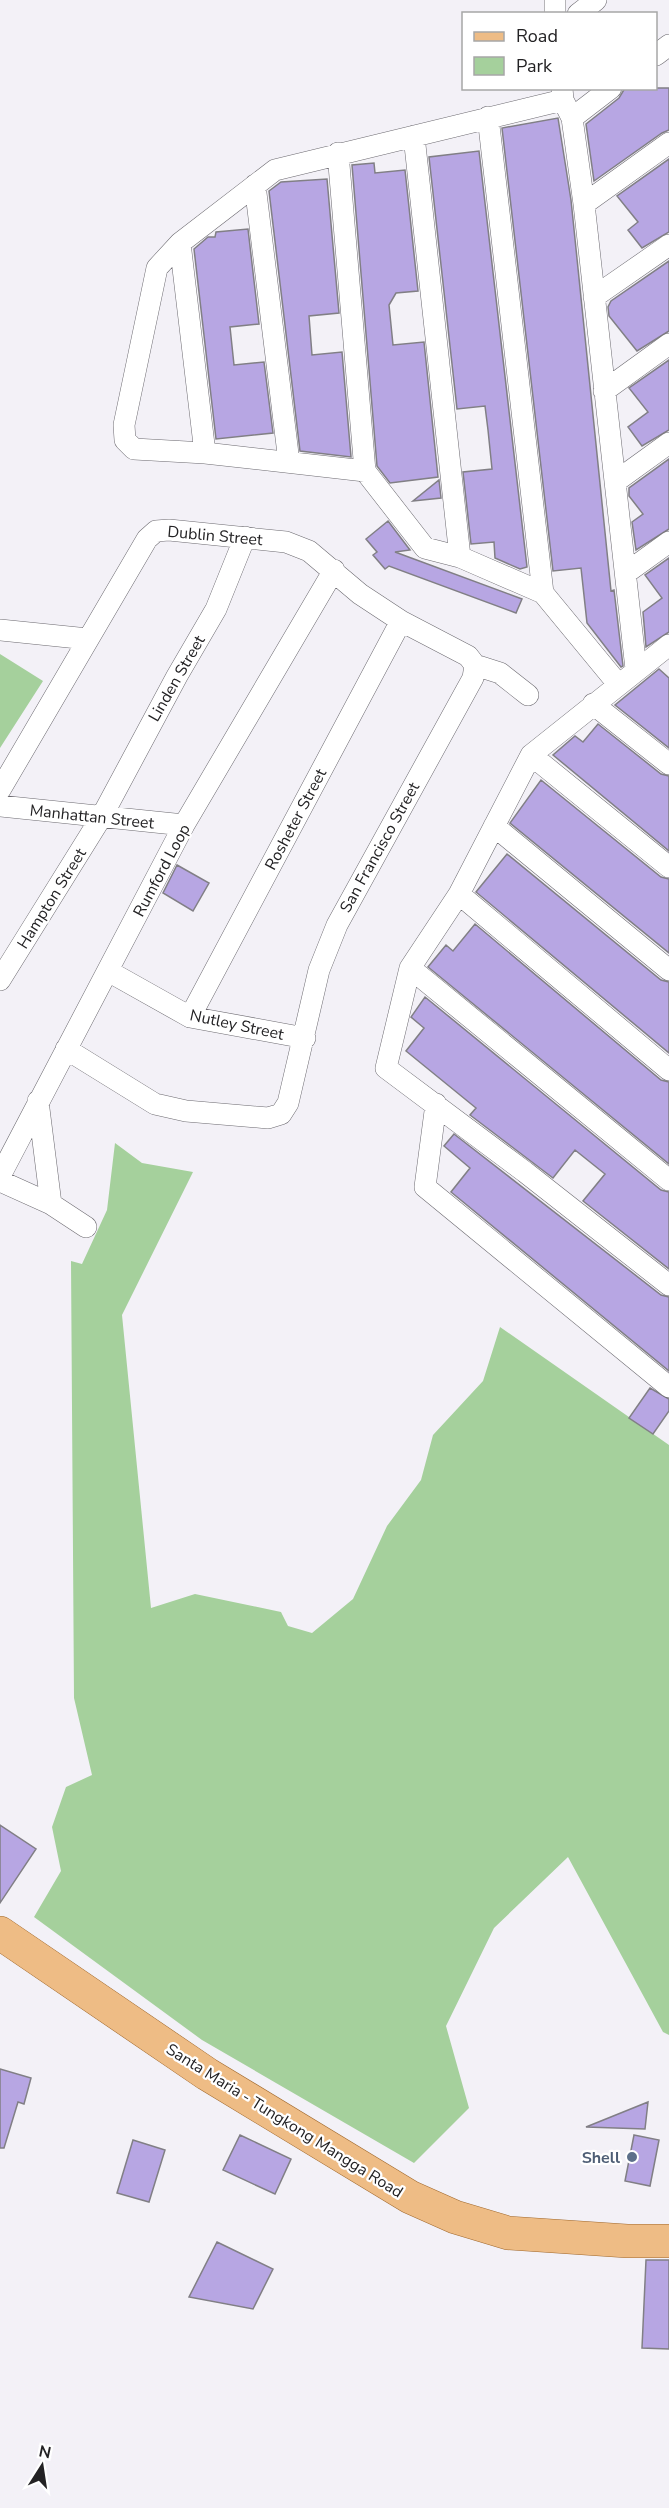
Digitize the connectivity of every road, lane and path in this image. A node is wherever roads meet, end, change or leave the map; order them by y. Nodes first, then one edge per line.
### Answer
1 (596, 0) edge
2 (581, 12) edge
3 (669, 45) edge
4 (657, 55) edge
5 (604, 90) edge
6 (565, 102) edge
7 (488, 117) junction
8 (414, 136) junction
9 (669, 143) edge
10 (338, 153) junction
11 (255, 185) junction
12 (584, 204) junction
13 (180, 243) junction
14 (669, 245) edge
15 (594, 297) junction
16 (669, 344) edge
17 (604, 391) junction
18 (669, 443) edge
19 (205, 453) junction
20 (289, 462) junction
21 (365, 471) junction
22 (615, 482) junction
23 (245, 537) junction
24 (669, 542) edge
25 (459, 557) junction
26 (334, 570) junction
27 (626, 573) junction
28 (543, 593) junction
29 (401, 621) junction
30 (0, 630) edge
31 (88, 639) junction
32 (665, 654) edge
33 (474, 665) junction
34 (636, 669) junction
35 (618, 684) junction
36 (528, 695) dead end
37 (593, 704) junction
38 (531, 755) junction
39 (669, 764) edge
40 (0, 790) edge
41 (0, 806) edge
42 (102, 816) junction
43 (184, 825) junction
44 (494, 826) junction
45 (669, 867) edge
46 (459, 894) junction
47 (410, 968) junction
48 (669, 970) edge
49 (108, 971) junction
50 (0, 980) edge
51 (190, 1017) junction
52 (305, 1038) junction
53 (66, 1049) junction
54 (669, 1070) edge
55 (38, 1101) junction
56 (436, 1104) junction
57 (0, 1176) edge
58 (669, 1180) edge
59 (0, 1181) edge
60 (51, 1204) junction
61 (86, 1227) dead end
62 (669, 1285) edge
63 (669, 1387) edge
64 (0, 1933) edge
65 (669, 2241) edge

1 - 2 street
3 - 4 street
5 - 6 street
6 - 7 street
6 - 12 street
7 - 8 street
7 - 28 street
8 - 10 street
8 - 25 street
9 - 12 street
10 - 11 street
10 - 21 street
11 - 13 street
11 - 20 street
12 - 15 street
13 - 19 street
13 - 19 street
14 - 15 street
15 - 17 street
16 - 17 street
17 - 22 street
18 - 22 street
19 - 20 street
20 - 21 street
21 - 25 street
22 - 27 street
23 - 26 street, Dublin Street
23 - 31 street, Dublin Street
23 - 42 street, Linden Street
24 - 27 street
25 - 28 street
26 - 29 street, Dublin Street
26 - 43 street, Rumford Loop
27 - 34 street
28 - 35 street
29 - 33 street, Dublin Street
29 - 51 street, Rosheter Street
30 - 31 street
31 - 40 street, Dublin Street
32 - 34 street
33 - 36 street, Dublin Street
33 - 52 street, San Francisco Street
34 - 35 street
35 - 37 street
37 - 38 street
37 - 39 street
38 - 44 street
38 - 45 street
41 - 42 street, Manhattan Street
42 - 43 street, Manhattan Street
42 - 50 street, Hampton Street
43 - 49 street, Rumford Loop
44 - 46 street
44 - 48 street
46 - 47 street
46 - 54 street
47 - 56 street
47 - 58 street
49 - 51 street, Nutley Street
49 - 53 street, Rumford Loop
51 - 52 street, Nutley Street
52 - 53 street, San Francisco Street
53 - 55 street, Rumford Loop
55 - 57 street, Rumford Loop
55 - 60 street
56 - 62 street
56 - 63 street
59 - 60 street
60 - 61 street
64 - 65 main road, Santa Maria - Tungkong Mangga Road

